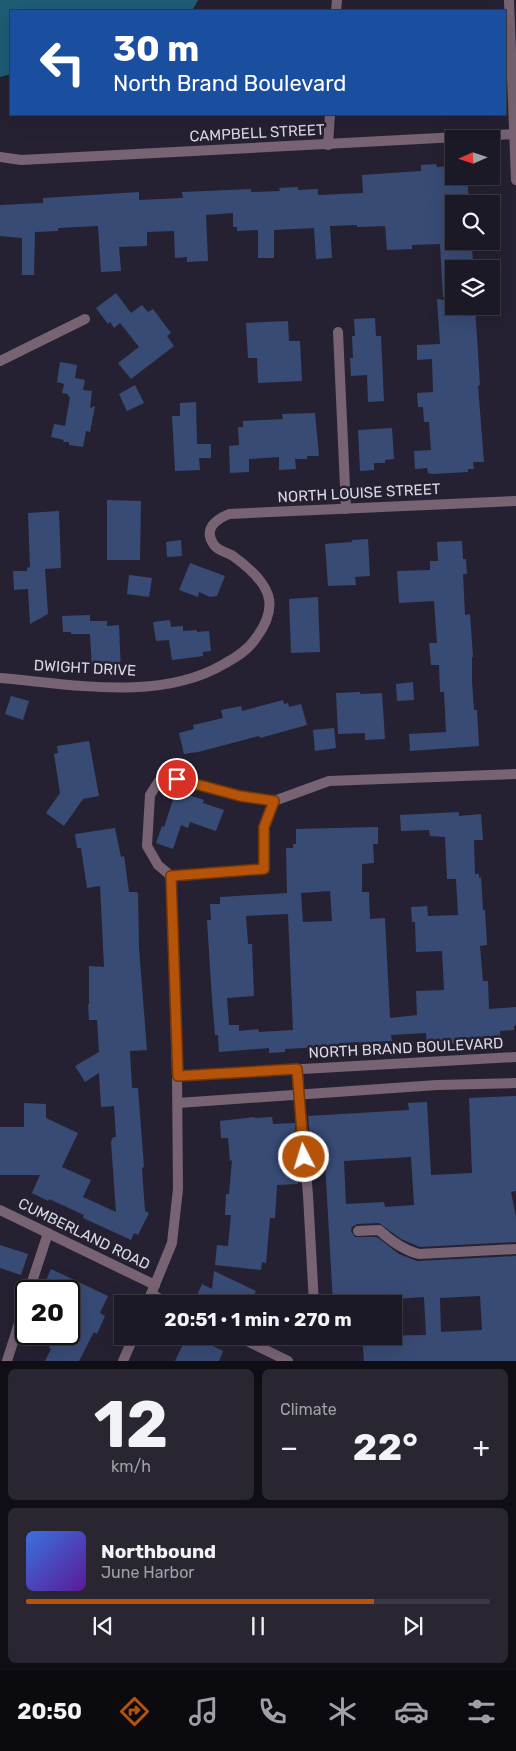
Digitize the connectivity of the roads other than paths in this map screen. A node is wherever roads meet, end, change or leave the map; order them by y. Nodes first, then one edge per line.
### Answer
1 (509, 0) edge
2 (330, 115) edge
3 (515, 135) edge
4 (328, 145) junction
5 (0, 157) edge
6 (516, 180) edge
7 (85, 319) dead end
8 (338, 332) dead end
9 (0, 362) edge
10 (516, 501) edge
11 (346, 509) junction
12 (210, 528) joint
13 (0, 678) edge
14 (516, 774) edge
15 (274, 801) junction
16 (171, 876) junction
17 (516, 1057) edge
18 (297, 1069) junction
19 (178, 1076) junction
20 (516, 1083) edge
21 (299, 1094) junction
22 (178, 1104) junction
23 (0, 1210) edge
24 (358, 1231) dead end
25 (48, 1233) junction
26 (516, 1249) edge
27 (33, 1280) edge
28 (151, 1294) edge
29 (314, 1295) edge
30 (15, 1336) edge
31 (130, 1345) edge
32 (255, 1345) edge
33 (7, 1361) edge
34 (124, 1361) edge
35 (288, 1361) edge

1 - 3 street
2 - 4 street
3 - 4 street, CAMPBELL STREET
3 - 6 street
4 - 5 street, CAMPBELL STREET
7 - 9 street
8 - 11 street
10 - 11 street, NORTH LOUISE STREET
11 - 12 street, NORTH LOUISE STREET
12 - 13 street, DWIGHT DRIVE
14 - 15 street
15 - 16 street
15 - 16 street
16 - 19 street
17 - 18 street, NORTH BRAND BOULEVARD
18 - 19 street, NORTH BRAND BOULEVARD
18 - 21 street
19 - 22 street
20 - 21 street
21 - 22 street
21 - 29 street
22 - 28 street
23 - 25 street, CUMBERLAND ROAD
24 - 26 street
25 - 27 street
25 - 28 street, CUMBERLAND ROAD
30 - 33 street
31 - 34 street
32 - 35 street

